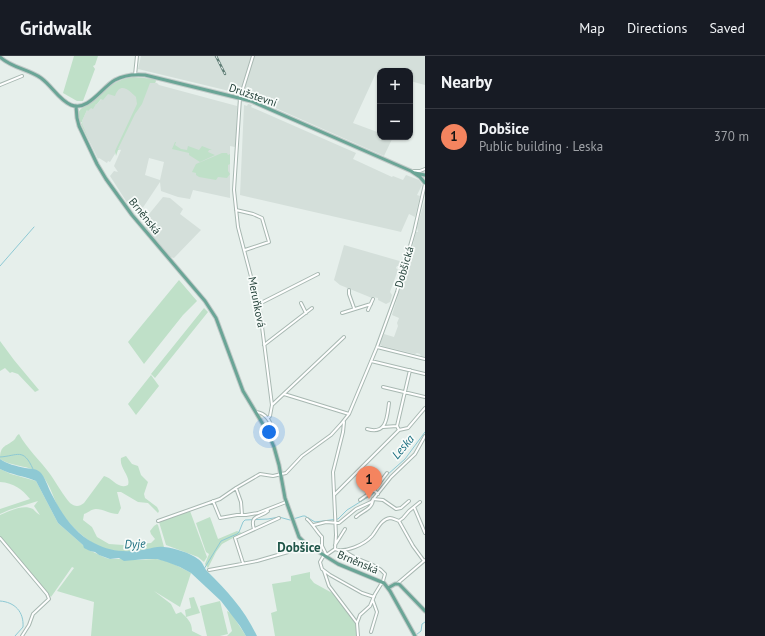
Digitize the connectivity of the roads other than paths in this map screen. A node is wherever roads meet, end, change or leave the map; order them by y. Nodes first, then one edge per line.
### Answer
1 (137, 56) edge
2 (253, 56) edge
3 (0, 57) edge
4 (135, 75) junction
5 (22, 76) dead end
6 (0, 85) edge
7 (240, 98) junction
8 (76, 106) junction
9 (425, 169) edge
10 (411, 171) junction
11 (425, 176) edge
12 (422, 180) junction
13 (425, 184) edge
14 (425, 189) edge
15 (236, 210) junction
16 (245, 250) junction
17 (318, 274) dead end
18 (349, 290) dead end
19 (373, 299) dead end
20 (302, 303) dead end
21 (258, 304) junction
22 (370, 304) junction
23 (312, 308) dead end
24 (354, 309) junction
25 (368, 310) dead end
26 (306, 313) junction
27 (342, 313) dead end
28 (344, 337) dead end
29 (264, 345) junction
30 (377, 347) junction
31 (425, 359) edge
32 (371, 361) junction
33 (410, 370) junction
34 (425, 374) edge
35 (383, 386) dead end
36 (405, 392) junction
37 (284, 394) junction
38 (425, 397) edge
39 (389, 403) dead end
40 (272, 405) junction
41 (425, 408) edge
42 (255, 412) junction
43 (349, 414) junction
44 (268, 418) junction
45 (344, 421) junction
46 (386, 422) junction
47 (389, 426) junction
48 (397, 426) junction
49 (383, 427) junction
50 (367, 429) dead end
51 (400, 430) junction
52 (425, 436) edge
53 (272, 440) junction
54 (387, 473) dead end
55 (281, 474) junction
56 (236, 488) junction
57 (376, 492) junction
58 (335, 494) junction
59 (373, 499) junction
60 (360, 500) dead end
61 (213, 501) junction
62 (409, 501) dead end
63 (286, 502) junction
64 (420, 502) dead end
65 (414, 507) junction
66 (268, 510) junction
67 (242, 515) junction
68 (356, 517) dead end
69 (279, 518) dead end
70 (307, 519) dead end
71 (335, 520) junction
72 (158, 521) dead end
73 (399, 521) junction
74 (314, 525) junction
75 (254, 529) junction
76 (345, 529) dead end
77 (425, 533) edge
78 (0, 538) edge
79 (307, 545) junction
80 (335, 545) junction
81 (335, 549) junction
82 (345, 551) junction
83 (325, 555) junction
84 (424, 560) edge
85 (243, 563) junction
86 (209, 570) dead end
87 (324, 571) junction
88 (382, 582) junction
89 (398, 583) junction
90 (388, 588) junction
91 (374, 597) junction
92 (373, 601) junction
93 (425, 611) edge
94 (357, 623) junction
95 (371, 632) dead end
96 (22, 636) edge
97 (358, 636) edge
98 (415, 636) edge

1 - 4 street
2 - 7 street, Meruňková
3 - 8 main road
4 - 7 main road, Družstevní
4 - 8 main road, Družstevní
5 - 6 street
7 - 10 main road, Družstevní
7 - 15 street, Meruňková
8 - 42 main road, Brněnská
9 - 10 street
10 - 11 main road
10 - 12 main road, Družstevní
11 - 12 main road
12 - 13 main road, Družstevní
13 - 14 street, Dobšická
14 - 30 street, Dobšická
15 - 16 street, Meruňková
15 - 16 street
16 - 21 street, Meruňková
17 - 21 street
18 - 24 street
19 - 22 street
20 - 26 street
21 - 29 street, Meruňková
22 - 24 street
22 - 25 street
23 - 26 street
24 - 27 street
26 - 29 street
28 - 37 street
29 - 40 street, Meruňková
30 - 31 street
30 - 32 street, Dobšická
32 - 33 street
32 - 43 street, Dobšická
33 - 34 street
33 - 36 street
35 - 36 street
36 - 38 street
36 - 48 street
37 - 40 street
37 - 43 street
39 - 46 street
40 - 44 street
41 - 51 street
42 - 44 street
42 - 53 main road, Brněnská
43 - 45 street, Dobšická
44 - 53 street, Brněnská
45 - 55 street, Dobšická
45 - 58 street
46 - 47 street
46 - 49 street
47 - 48 street
47 - 49 street
48 - 51 street
49 - 50 street
51 - 58 street
52 - 57 street
53 - 55 main road, Brněnská
54 - 57 street
55 - 56 street
55 - 63 main road, Brněnská
56 - 61 street
56 - 67 street
57 - 59 street
57 - 60 street
58 - 71 street
59 - 62 street
59 - 68 street
59 - 71 street
61 - 67 street
61 - 72 street
63 - 66 street
63 - 79 main road, Brněnská
64 - 65 street
65 - 73 street
65 - 77 street
66 - 67 street
66 - 75 street
69 - 75 street
70 - 74 street
71 - 74 street
71 - 80 street
73 - 82 street
73 - 84 street
74 - 83 street, Brněnská
75 - 85 street
76 - 80 street
78 - 96 street
79 - 83 main road, Brněnská
79 - 85 street
80 - 81 street
81 - 82 street
81 - 83 street
82 - 88 street
83 - 87 street
83 - 88 main road, Brněnská
84 - 89 street
85 - 86 street
87 - 91 street
87 - 94 street
88 - 90 main road, Brněnská
88 - 91 street
89 - 90 main road
89 - 93 main road
90 - 98 main road, Brněnská
91 - 92 street
92 - 94 street
92 - 95 street
94 - 97 street

